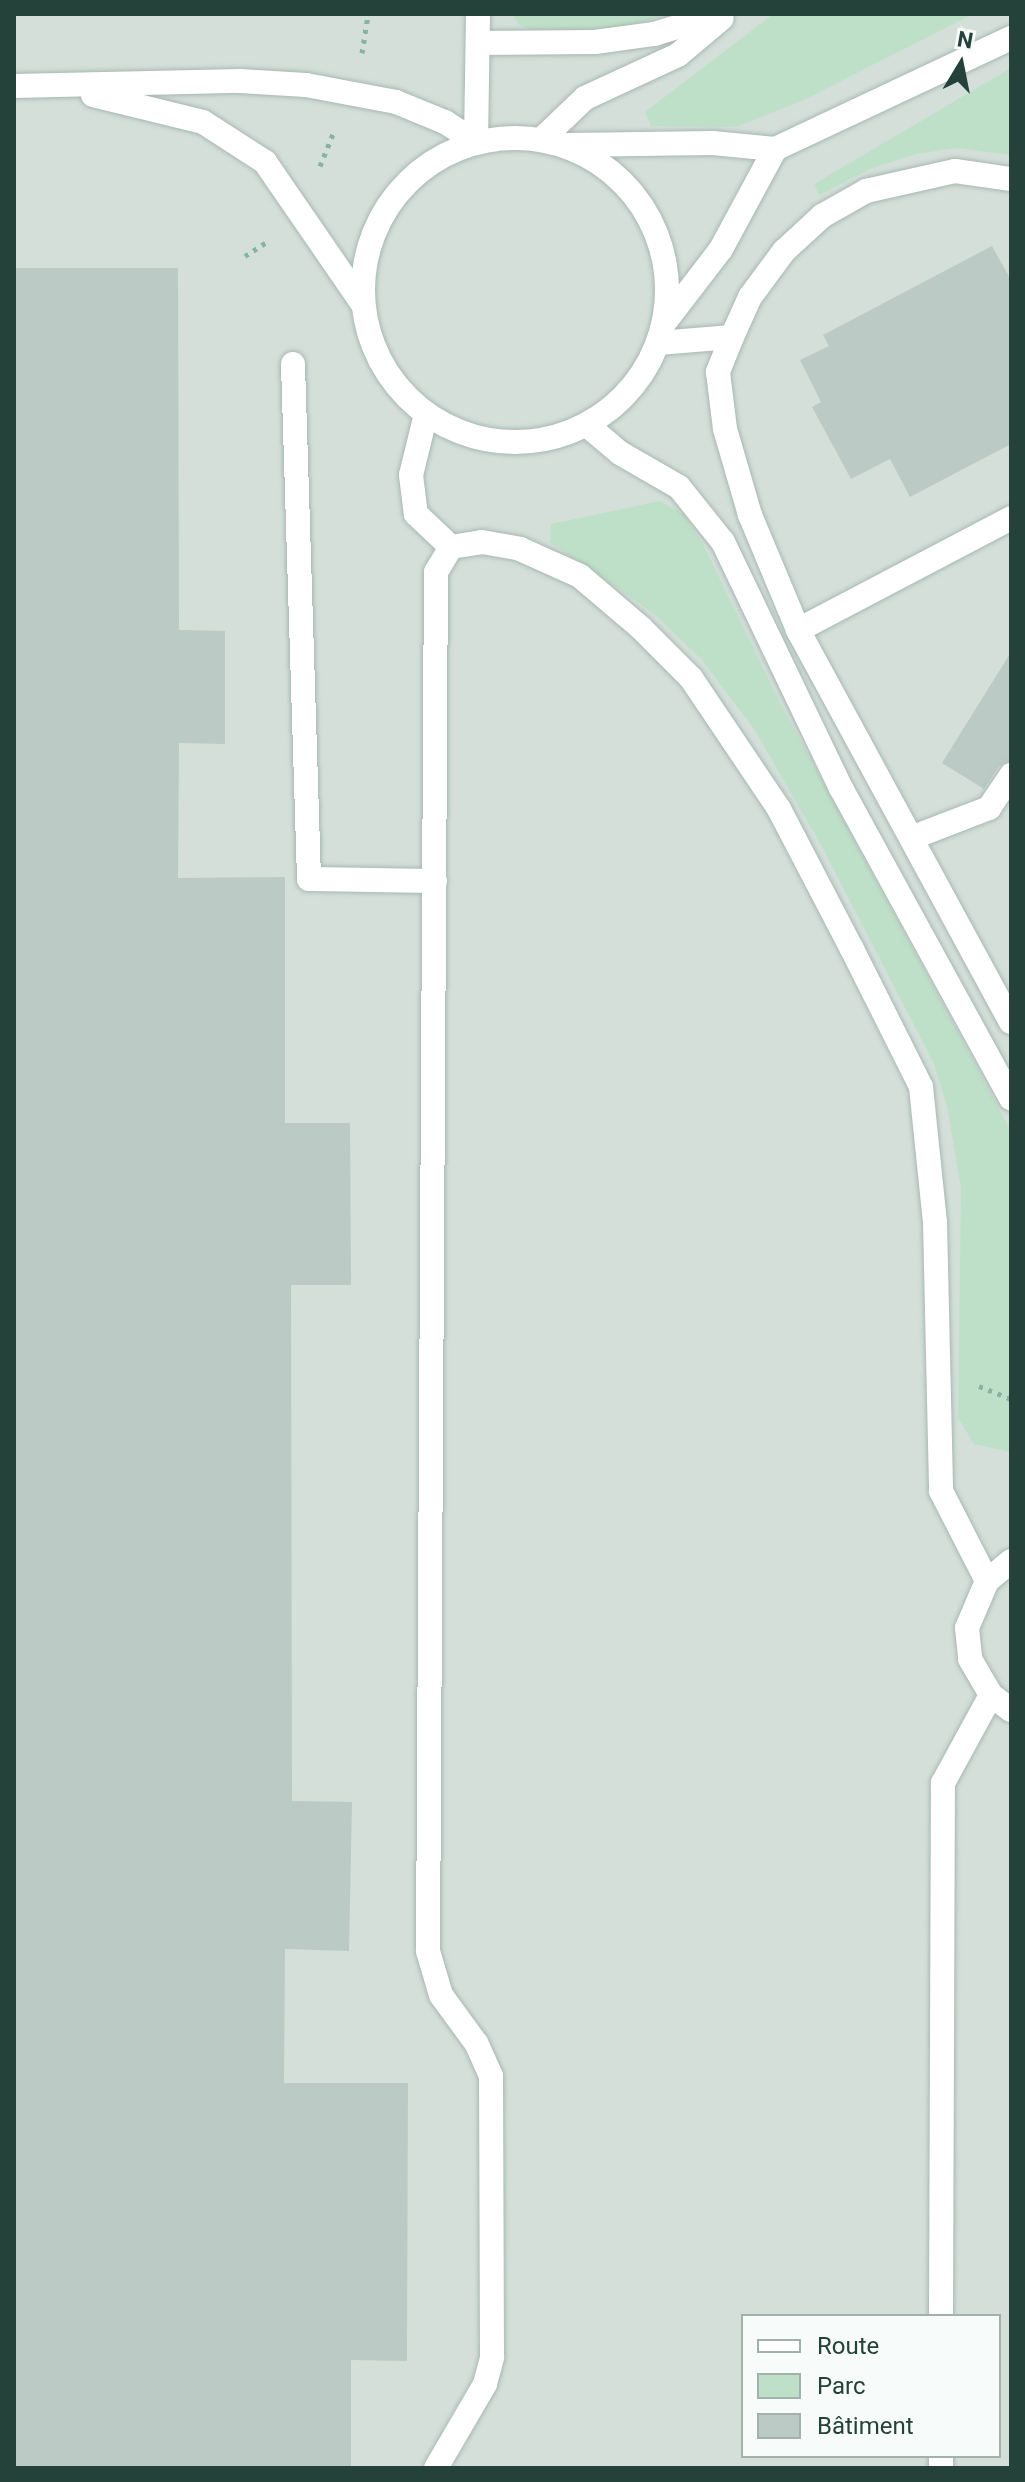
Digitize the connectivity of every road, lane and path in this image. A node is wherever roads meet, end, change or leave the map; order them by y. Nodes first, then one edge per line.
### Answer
1 (368, 14) edge
2 (478, 14) edge
3 (720, 14) edge
4 (727, 14) edge
5 (1011, 38) edge
6 (478, 43) junction
7 (14, 86) edge
8 (47, 86) junction
9 (350, 91) junction
10 (476, 142) junction
11 (553, 142) junction
12 (775, 149) junction
13 (1011, 179) edge
14 (301, 208) junction
15 (245, 256) dead end
16 (362, 303) junction
17 (662, 332) junction
18 (732, 337) junction
19 (293, 364) dead end
20 (426, 414) junction
21 (587, 425) junction
22 (1011, 518) edge
23 (451, 547) junction
24 (798, 630) junction
25 (1011, 775) edge
26 (911, 838) junction
27 (435, 881) junction
28 (1004, 994) edge
29 (1011, 1022) edge
30 (1011, 1098) edge
31 (1011, 1561) edge
32 (987, 1581) junction
33 (991, 1695) junction
34 (1011, 1710) edge
35 (941, 2314) edge
36 (436, 2468) edge

1 - 9 path
2 - 6 street
3 - 6 street
4 - 11 street
5 - 12 street
6 - 10 street
7 - 8 street
8 - 9 street
8 - 14 street
9 - 10 street
9 - 14 path
10 - 11 street
10 - 16 street
11 - 12 street
11 - 17 street
12 - 17 street
13 - 18 street
14 - 15 path
14 - 16 street
16 - 20 street
17 - 18 street
17 - 21 street
18 - 24 street
19 - 27 street
20 - 21 street
20 - 23 street
21 - 30 street
22 - 24 street
23 - 27 street
23 - 32 street
24 - 26 street
25 - 26 street
26 - 28 street
27 - 36 street
28 - 29 street
31 - 32 street
32 - 33 street
33 - 34 street
33 - 35 street

